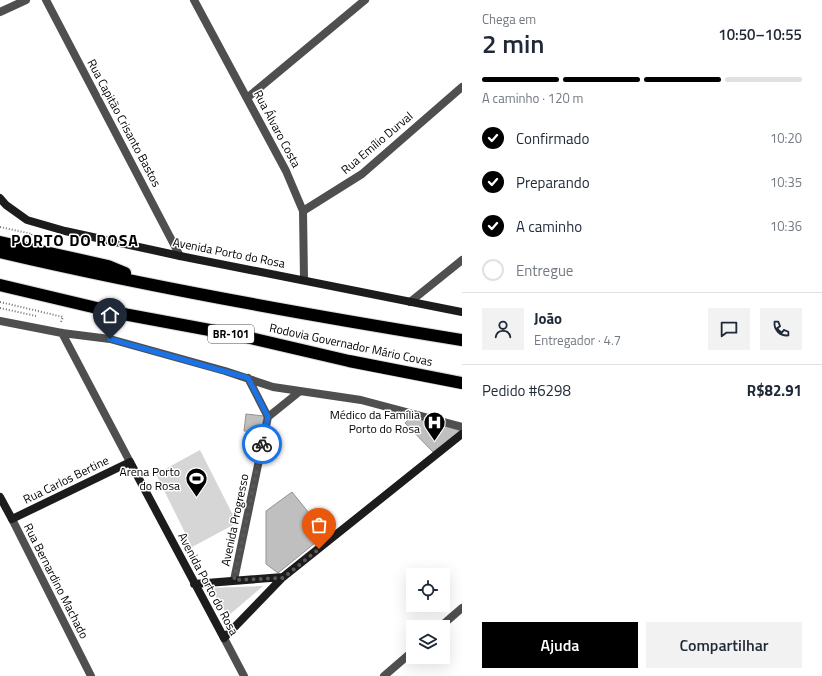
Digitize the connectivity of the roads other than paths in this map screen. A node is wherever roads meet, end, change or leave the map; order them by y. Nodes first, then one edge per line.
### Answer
1 (26, 0) edge
2 (46, 0) edge
3 (194, 0) edge
4 (365, 0) edge
5 (0, 12) edge
6 (462, 87) edge
7 (247, 98) junction
8 (0, 198) edge
9 (303, 211) junction
10 (0, 242) edge
11 (0, 252) edge
12 (180, 256) junction
13 (462, 260) edge
14 (304, 279) junction
15 (0, 285) edge
16 (164, 287) junction
17 (410, 302) junction
18 (462, 312) edge
19 (0, 321) edge
20 (62, 333) junction
21 (462, 340) edge
22 (248, 378) junction
23 (462, 384) edge
24 (299, 392) junction
25 (268, 417) junction
26 (462, 427) edge
27 (462, 434) edge
28 (130, 462) junction
29 (0, 497) edge
30 (12, 519) junction
31 (283, 578) junction
32 (234, 580) junction
33 (194, 584) junction
34 (462, 608) edge
35 (448, 620) edge
36 (224, 638) junction
37 (406, 656) edge
38 (91, 676) edge
39 (244, 676) edge
40 (384, 676) edge

1 - 5 street
2 - 12 street, Rua Capitão Crisanto Bastos
3 - 7 street, Rua Álvaro Costa
4 - 7 street
6 - 9 street, Rua Emílio Durval
7 - 9 street, Rua Álvaro Costa
8 - 12 main road, Avenida Porto do Rosa
9 - 14 street, Rua Álvaro Costa
10 - 16 highway
11 - 16 highway, Rodovia Governador Mário Covas
12 - 14 main road, Avenida Porto do Rosa
13 - 17 street
14 - 17 main road, Avenida Porto do Rosa
15 - 23 highway, Rodovia Governador Mário Covas / BR-101
16 - 21 highway, Rodovia Governador Mário Covas
17 - 18 main road, Avenida Porto do Rosa
19 - 20 street
20 - 22 street
20 - 28 street, Avenida Porto do Rosa
22 - 24 street
22 - 25 street
24 - 25 street
24 - 26 street
25 - 32 street, Avenida Progresso
27 - 31 main road
28 - 30 main road, Rua Carlos Bertine
28 - 33 main road, Avenida Porto do Rosa
29 - 30 main road, Rua Bernardino Machado
30 - 38 street, Rua Bernardino Machado
31 - 32 main road
31 - 36 main road
32 - 33 main road
33 - 36 main road, Avenida Porto do Rosa
34 - 35 street
36 - 39 street, Avenida Porto do Rosa
37 - 40 street

